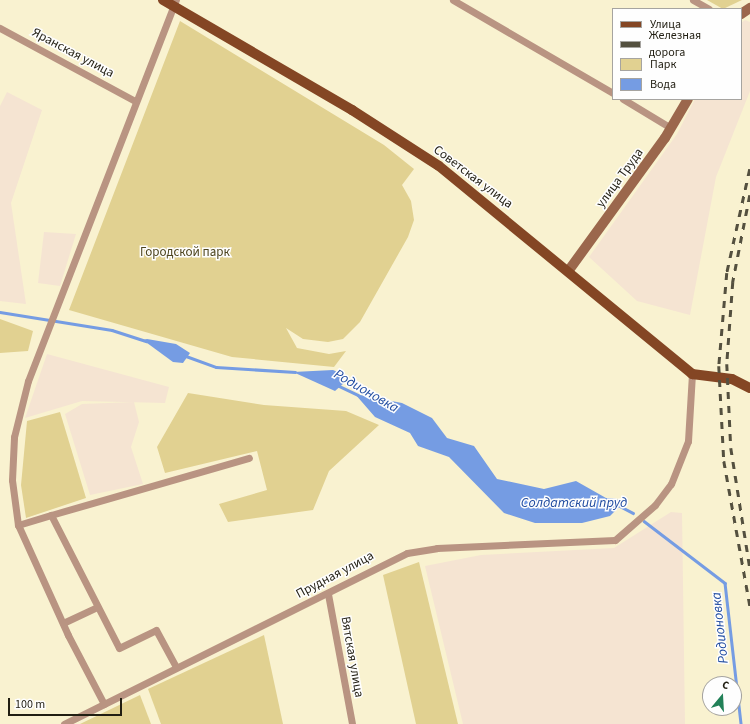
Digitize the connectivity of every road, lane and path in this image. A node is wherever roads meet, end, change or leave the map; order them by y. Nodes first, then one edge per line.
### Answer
1 (163, 0) edge
2 (453, 0) edge
3 (693, 0) edge
4 (175, 3) edge
5 (707, 8) edge
6 (0, 28) edge
7 (612, 92) edge
8 (625, 100) edge
9 (687, 100) edge
10 (135, 101) junction
11 (671, 128) junction
12 (569, 270) junction
13 (692, 374) junction
14 (750, 388) edge
15 (249, 458) dead end
16 (51, 515) junction
17 (18, 524) junction
18 (328, 594) junction
19 (98, 607) junction
20 (62, 623) junction
21 (176, 667) junction
22 (104, 704) junction
23 (64, 724) edge
24 (352, 724) edge

1 - 4 main road, Советская улица
2 - 7 street
3 - 5 street
4 - 10 street
4 - 12 main road, Советская улица
6 - 10 street, Яранская улица
8 - 11 street
9 - 11 street, улица Труда
10 - 17 street
11 - 12 street, улица Труда
12 - 13 main road, Советская улица
13 - 14 main road
13 - 18 street, Прудная улица
15 - 16 street
16 - 17 street
16 - 19 street
17 - 20 street
18 - 21 street, Прудная улица
18 - 24 street, Вятская улица
19 - 20 street
19 - 21 street
20 - 22 street
21 - 22 street, Прудная улица
22 - 23 street, Прудная улица

